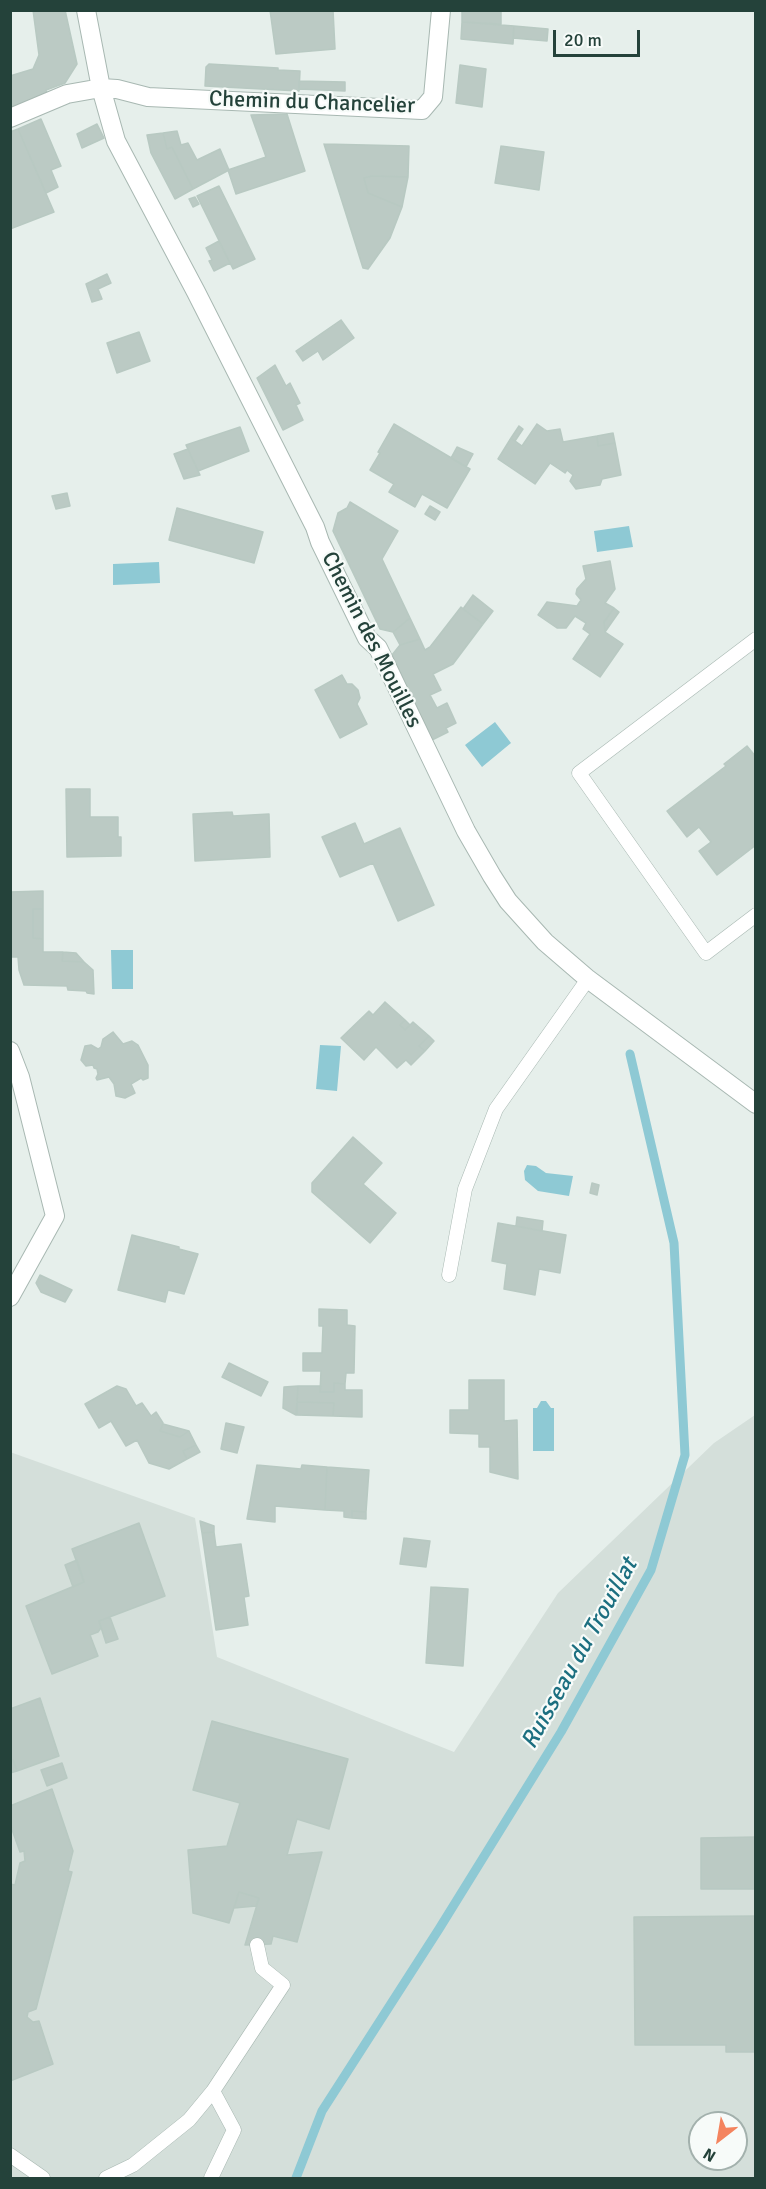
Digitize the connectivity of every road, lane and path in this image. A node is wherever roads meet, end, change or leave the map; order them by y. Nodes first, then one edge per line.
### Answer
1 (86, 10) edge
2 (441, 10) edge
3 (101, 88) junction
4 (10, 118) edge
5 (756, 639) edge
6 (756, 915) edge
7 (588, 979) junction
8 (10, 1051) edge
9 (756, 1104) edge
10 (449, 1275) dead end
11 (10, 1297) edge
12 (256, 1945) dead end
13 (213, 2091) junction
14 (10, 2155) edge
15 (43, 2178) edge
16 (106, 2178) edge
17 (211, 2178) edge

1 - 3 street, Chemin des Mouilles
2 - 3 street, Chemin du Chancelier
3 - 4 street
3 - 7 street, Chemin des Mouilles
5 - 6 lane
7 - 9 street, Chemin des Mouilles
7 - 10 lane
8 - 11 street
12 - 13 lane
13 - 16 lane
13 - 17 lane
14 - 15 lane

